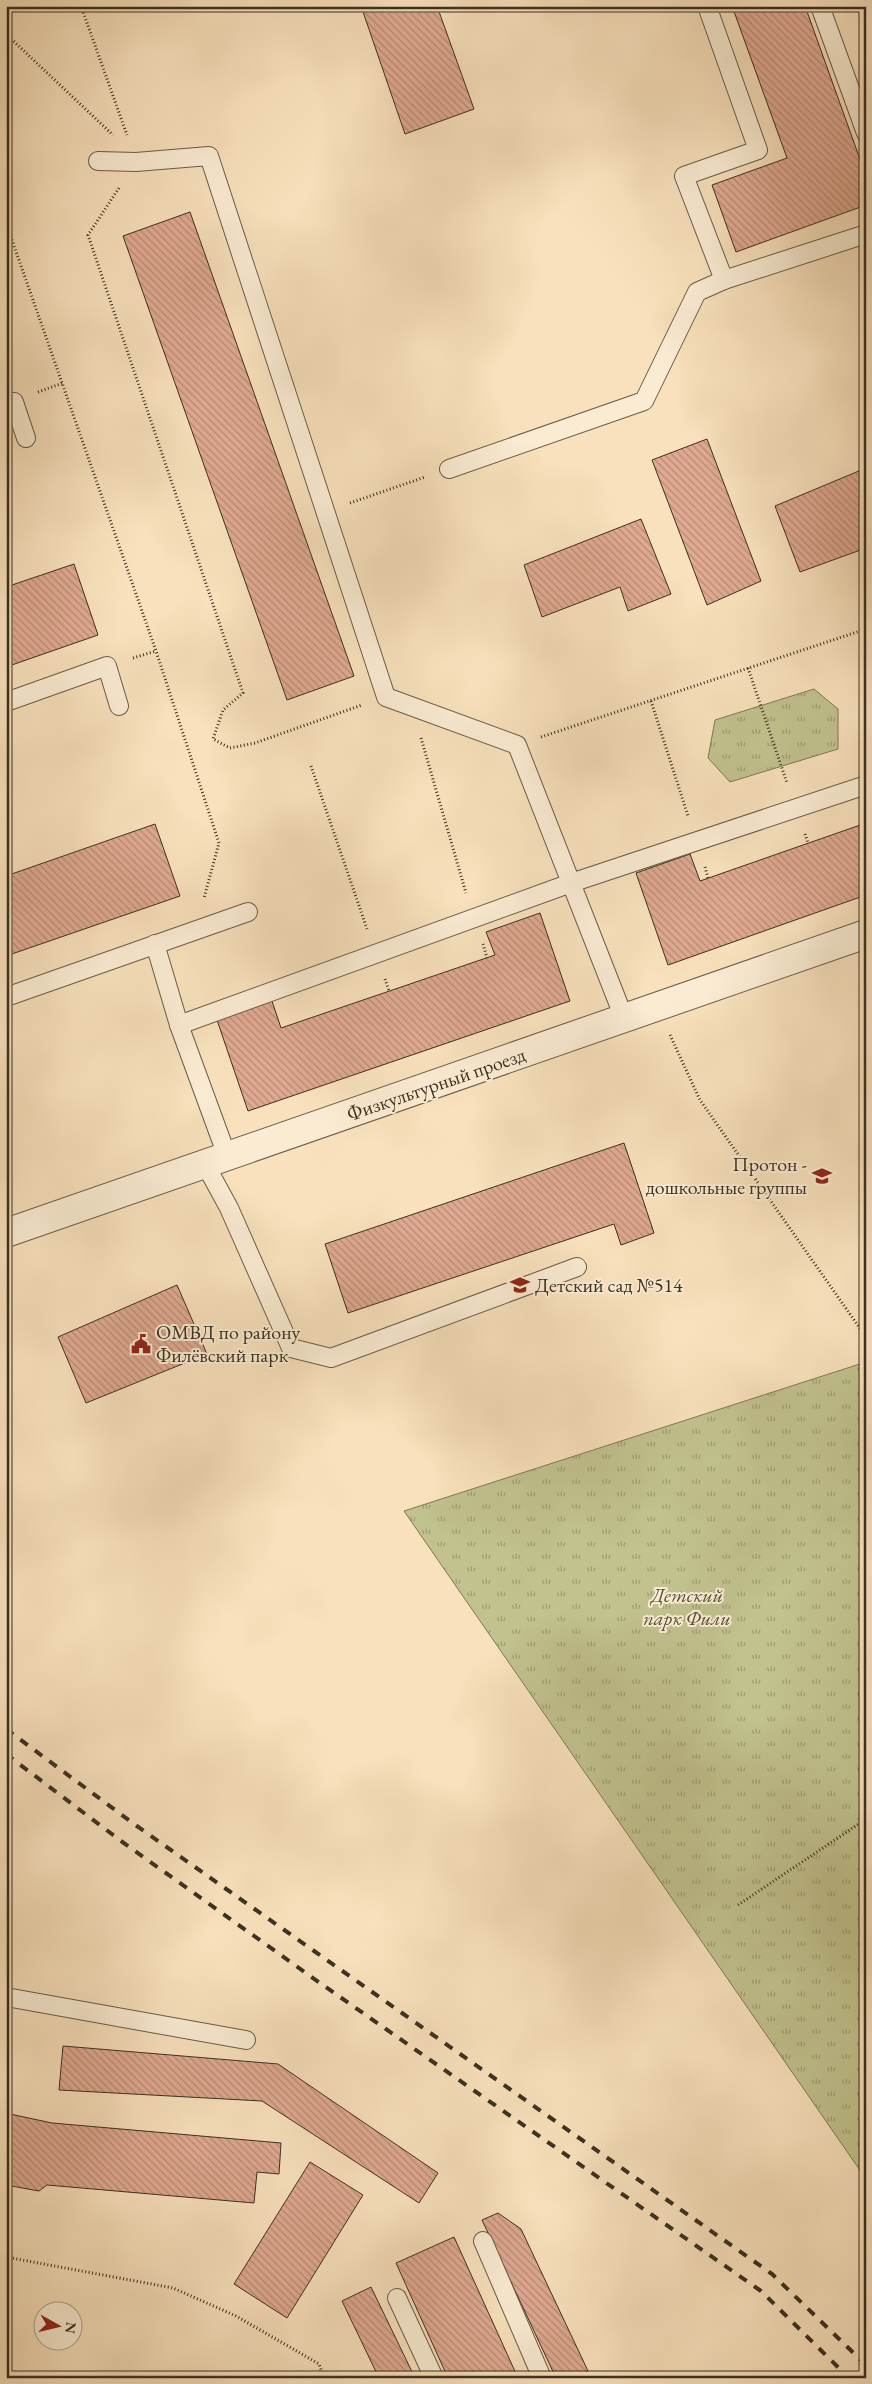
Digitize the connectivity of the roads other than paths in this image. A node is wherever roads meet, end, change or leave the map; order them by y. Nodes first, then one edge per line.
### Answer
1 (707, 6) edge
2 (820, 6) edge
3 (866, 133) edge
4 (98, 161) dead end
5 (866, 234) edge
6 (724, 280) junction
7 (6, 404) edge
8 (26, 438) dead end
9 (449, 469) road end
10 (6, 702) edge
11 (119, 706) dead end
12 (866, 785) edge
13 (571, 883) junction
14 (248, 912) dead end
15 (866, 934) edge
16 (155, 944) junction
17 (6, 997) edge
18 (624, 1018) junction
19 (179, 1025) junction
20 (216, 1160) junction
21 (6, 1233) edge
22 (577, 1267) dead end
23 (6, 1997) edge
24 (246, 2040) dead end
25 (483, 2240) dead end
26 (397, 2298) dead end
27 (434, 2378) edge
28 (542, 2378) edge

1 - 6 lane
2 - 3 lane
4 - 13 lane
5 - 6 lane
6 - 9 lane
7 - 8 lane
10 - 11 lane
12 - 13 lane
13 - 18 lane
13 - 19 lane
14 - 16 lane
15 - 18 street, Физкультурный проезд
16 - 17 lane
16 - 19 lane
18 - 20 street, Физкультурный проезд
19 - 20 lane
20 - 21 street, Физкультурный проезд
20 - 22 lane
23 - 24 lane
25 - 28 lane
26 - 27 lane

